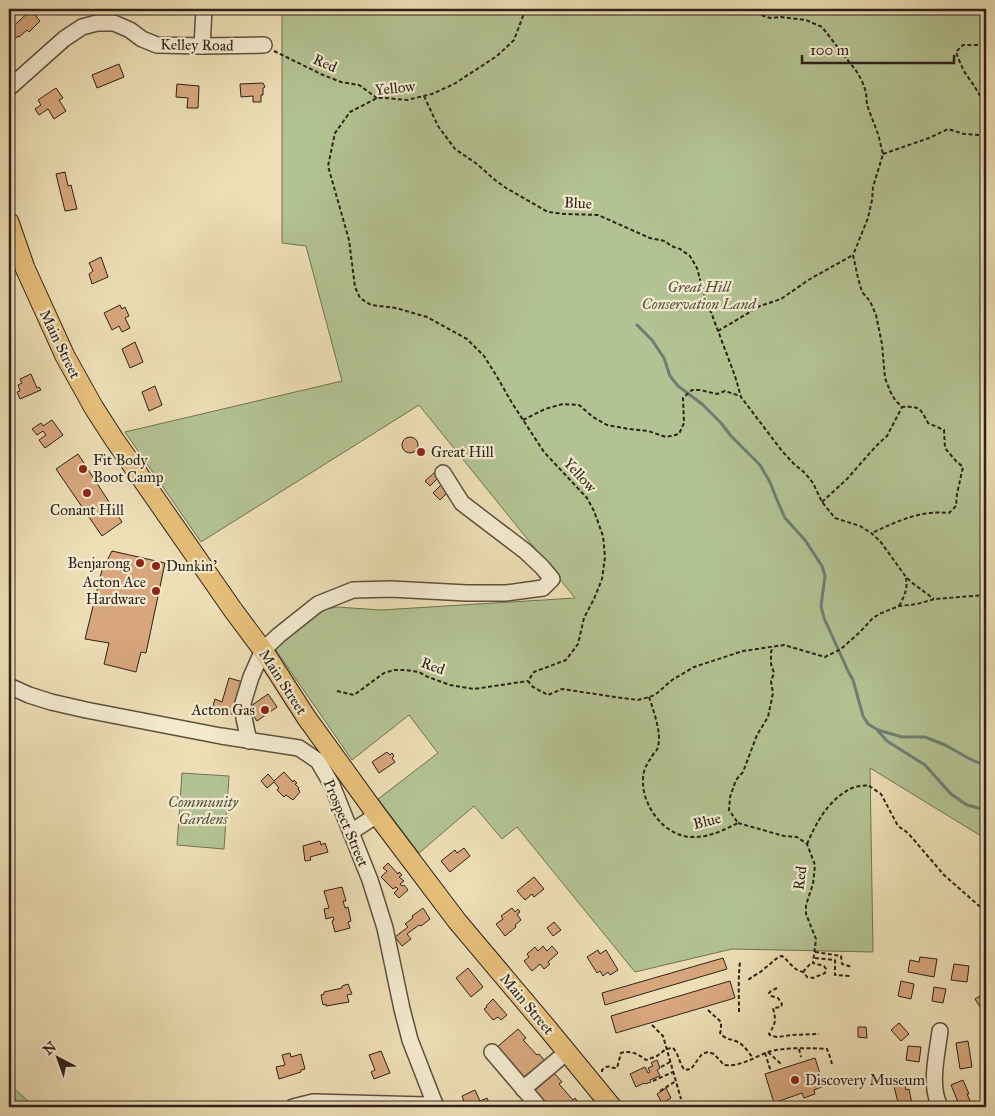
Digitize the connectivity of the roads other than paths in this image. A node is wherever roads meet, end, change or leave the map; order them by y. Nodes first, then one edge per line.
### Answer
1 (204, 9) edge
2 (264, 45) road end
3 (202, 46) junction
4 (9, 88) edge
5 (9, 222) edge
6 (443, 473) dead end
7 (262, 650) junction
8 (9, 686) edge
9 (320, 737) junction
10 (249, 740) junction
11 (304, 751) junction
12 (377, 815) junction
13 (351, 832) junction
14 (940, 1031) dead end
15 (492, 1052) dead end
16 (567, 1052) junction
17 (523, 1089) junction
18 (435, 1105) edge
19 (293, 1107) edge
20 (538, 1107) edge
21 (612, 1107) edge
22 (940, 1107) edge

1 - 3 street
2 - 3 street, Kelley Road
3 - 4 street, Kelley Road
5 - 7 main road, Main Street
6 - 7 street
7 - 9 main road, Main Street
7 - 10 street
8 - 10 street, Prospect Street
9 - 11 street
9 - 12 main road, Main Street
10 - 11 street, Prospect Street
11 - 13 street, Prospect Street
12 - 13 street
12 - 16 main road, Main Street
13 - 18 street, Prospect Street
14 - 22 street
15 - 17 street
16 - 17 street
16 - 21 main road, Main Street
17 - 20 street
18 - 19 street

